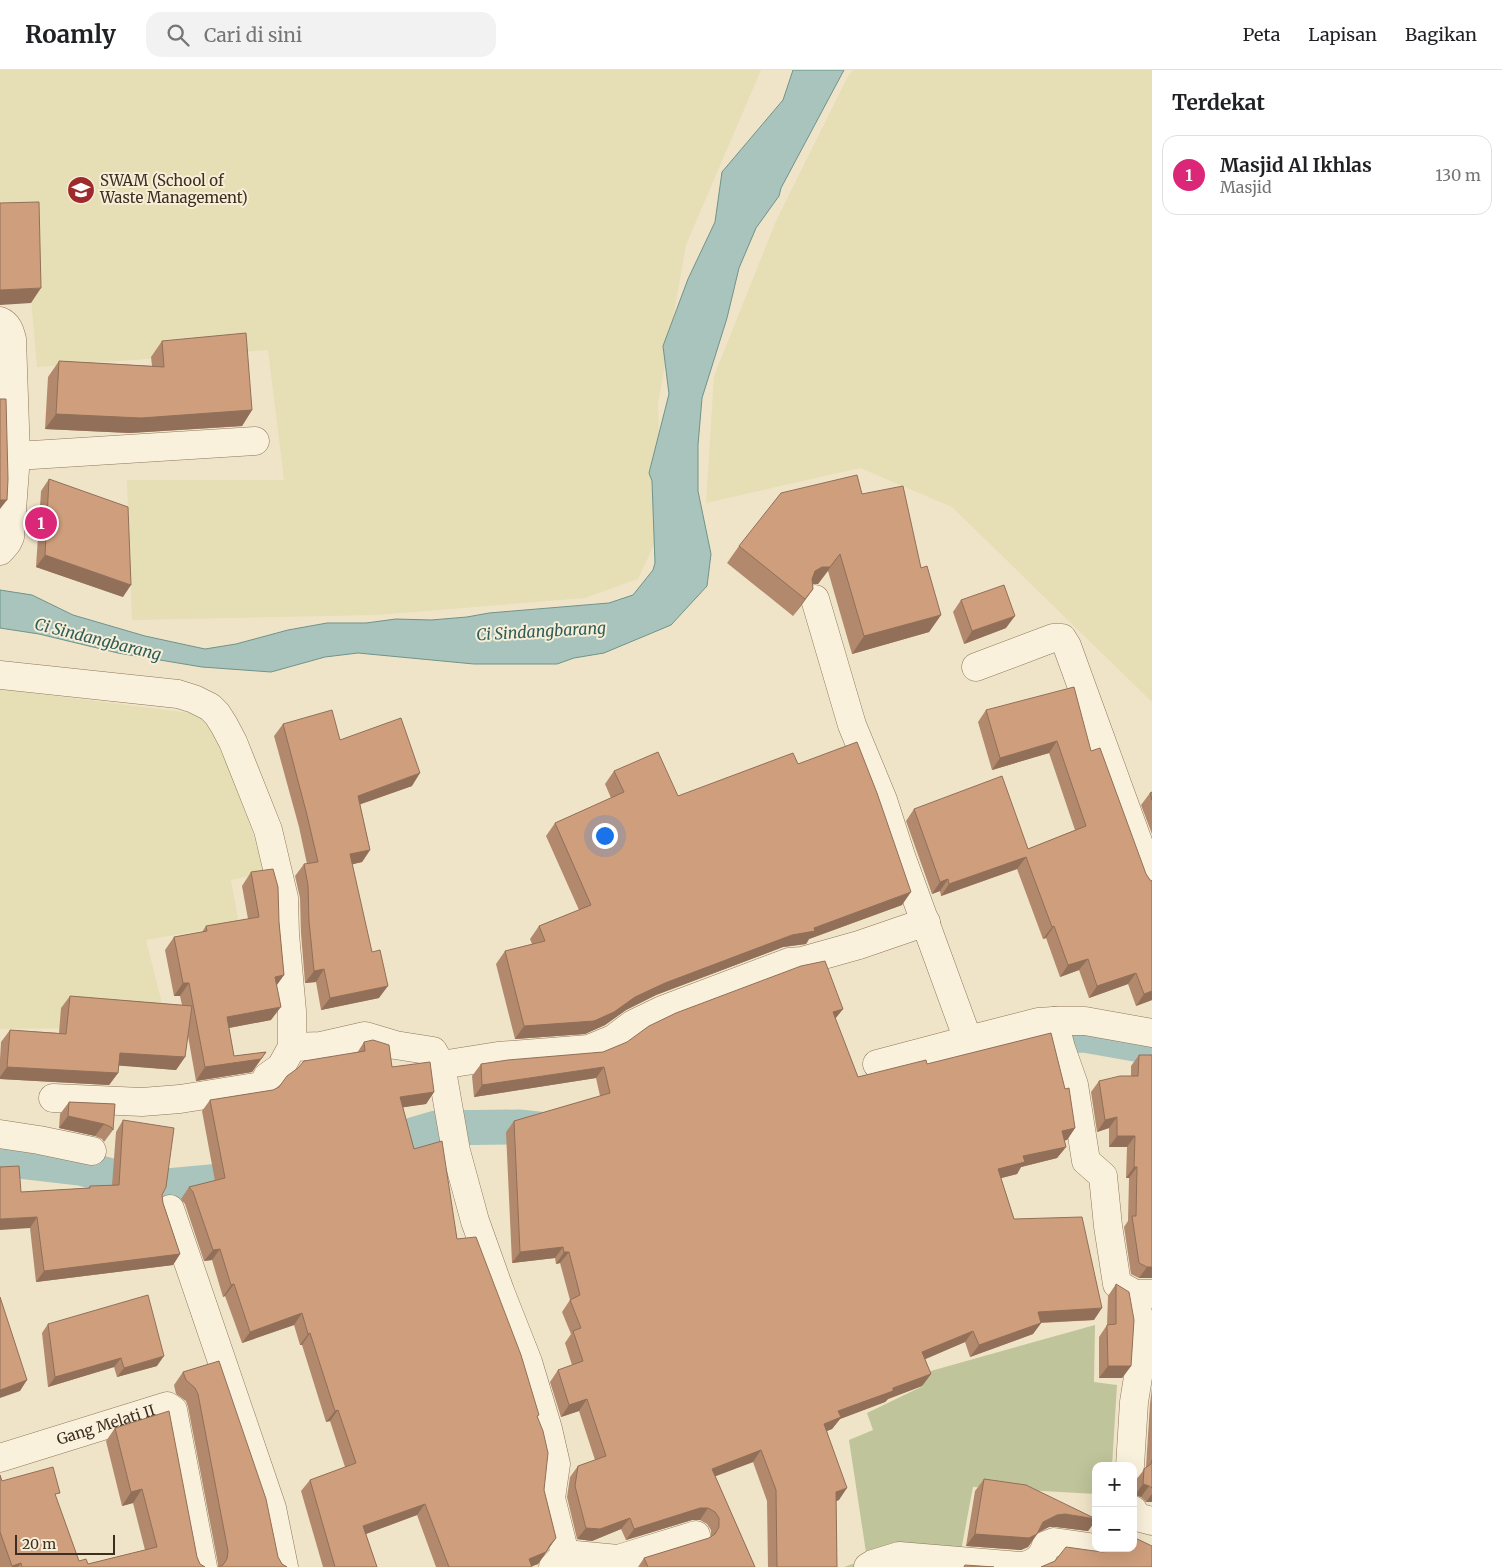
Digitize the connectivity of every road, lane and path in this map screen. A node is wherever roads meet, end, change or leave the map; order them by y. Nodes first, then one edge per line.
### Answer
1 (0, 321) edge
2 (255, 441) dead end
3 (16, 456) junction
4 (0, 551) edge
5 (815, 599) edge
6 (976, 667) dead end
7 (0, 675) edge
8 (1152, 880) edge
9 (926, 922) junction
10 (1057, 1033) junction
11 (1152, 1033) edge
12 (968, 1040) junction
13 (292, 1047) junction
14 (877, 1064) dead end
15 (441, 1065) junction
16 (53, 1098) dead end
17 (0, 1134) edge
18 (92, 1151) dead end
19 (170, 1209) dead end
20 (1144, 1294) edge
21 (0, 1458) edge
22 (1130, 1462) edge
23 (696, 1535) dead end
24 (1092, 1547) edge
25 (559, 1561) edge
26 (620, 1563) edge
27 (203, 1567) edge
28 (284, 1567) edge
29 (868, 1567) edge

1 - 3 street
2 - 3 street
3 - 4 street
5 - 9 street
6 - 8 street
7 - 13 street
9 - 12 street
9 - 15 street
10 - 11 street
10 - 12 street
10 - 20 street
12 - 14 street
13 - 15 street
13 - 16 street
15 - 25 street
17 - 18 street
19 - 28 street
20 - 22 street
21 - 27 street, Gang Melati II
23 - 26 street
24 - 29 street
25 - 26 street

